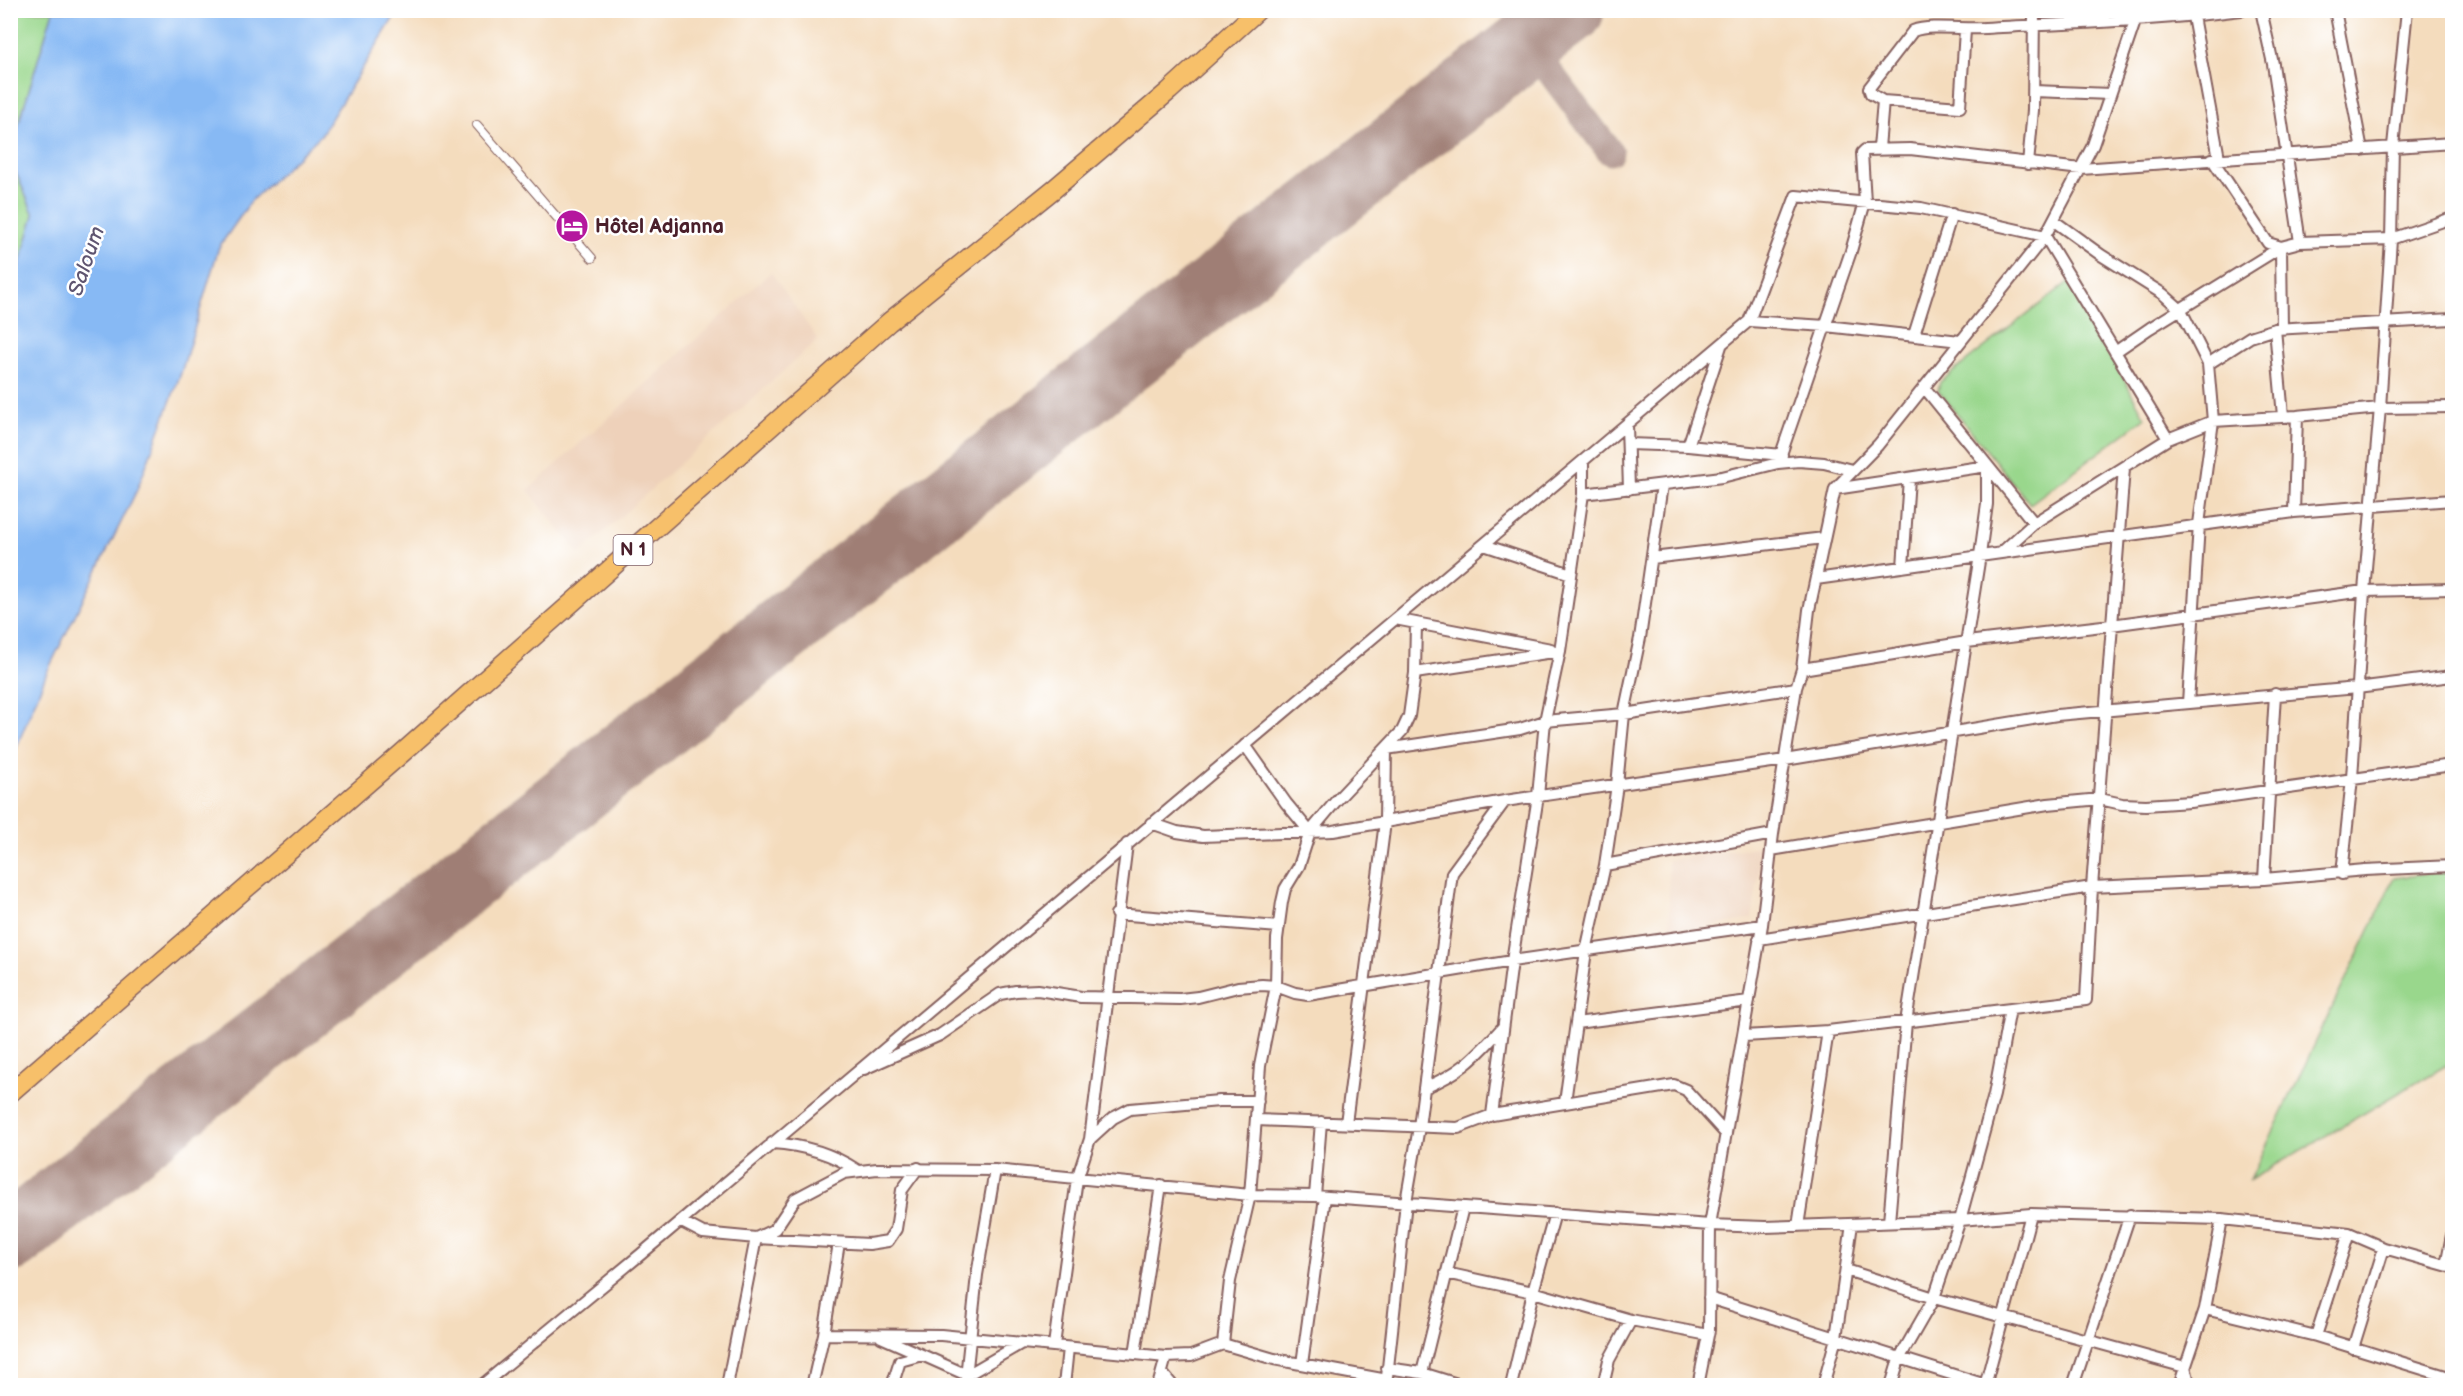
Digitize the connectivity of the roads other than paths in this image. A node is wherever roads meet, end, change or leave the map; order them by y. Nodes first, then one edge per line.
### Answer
1 (1258, 10) edge
2 (2034, 10) edge
3 (2241, 10) edge
4 (2261, 10) edge
5 (2335, 10) edge
6 (2407, 10) edge
7 (2192, 13) edge
8 (2138, 16) edge
9 (2034, 25) junction
10 (1965, 30) junction
11 (2034, 91) junction
12 (2110, 94) junction
13 (1883, 101) junction
14 (477, 125) dead end
15 (2452, 142) edge
16 (2393, 146) junction
17 (1879, 148) junction
18 (2362, 150) junction
19 (2288, 154) junction
20 (2215, 159) junction
21 (2028, 164) junction
22 (2081, 169) junction
23 (1865, 202) junction
24 (1952, 214) junction
25 (2452, 218) edge
26 (2054, 221) junction
27 (2045, 236) junction
28 (2391, 239) junction
29 (2300, 242) junction
30 (2281, 248) junction
31 (592, 258) dead end
32 (2181, 310) junction
33 (2452, 319) edge
34 (1749, 321) junction
35 (2385, 321) junction
36 (1826, 326) junction
37 (2279, 328) junction
38 (1914, 335) junction
39 (1960, 341) junction
40 (1721, 346) junction
41 (2115, 352) junction
42 (2208, 364) junction
43 (1924, 387) junction
44 (2452, 407) edge
45 (2380, 408) junction
46 (2283, 416) junction
47 (2297, 416) junction
48 (2213, 421) junction
49 (1627, 425) junction
50 (2168, 440) junction
51 (1628, 444) junction
52 (1688, 446) junction
53 (1780, 459) junction
54 (1583, 462) junction
55 (1987, 466) junction
56 (2124, 468) junction
57 (1852, 470) junction
58 (1909, 478) junction
59 (1662, 485) junction
60 (1629, 489) junction
61 (1835, 489) junction
62 (1583, 494) junction
63 (2452, 500) edge
64 (2371, 505) junction
65 (2294, 512) junction
66 (2034, 523) junction
67 (2199, 524) junction
68 (2120, 536) junction
69 (1824, 538) junction
70 (1484, 545) junction
71 (2002, 552) junction
72 (1980, 555) junction
73 (1652, 558) junction
74 (1903, 567) junction
75 (1571, 574) junction
76 (1816, 579) junction
77 (2452, 589) edge
78 (2364, 591) junction
79 (2192, 614) junction
80 (1395, 619) junction
81 (1416, 623) junction
82 (2111, 626) junction
83 (1967, 642) junction
84 (1560, 651) junction
85 (1802, 669) junction
86 (1415, 673) junction
87 (2452, 676) edge
88 (1796, 687) junction
89 (2357, 688) junction
90 (2275, 694) junction
91 (2188, 703) junction
92 (2106, 711) junction
93 (1624, 714) junction
94 (1545, 721) junction
95 (1953, 733) junction
96 (1245, 745) junction
97 (1386, 749) junction
98 (1785, 760) junction
99 (2452, 765) edge
100 (2352, 778) junction
101 (1617, 785) junction
102 (2270, 791) junction
103 (1539, 796) junction
104 (2100, 800) junction
105 (1504, 801) junction
106 (1938, 821) junction
107 (1385, 822) junction
108 (1151, 823) junction
109 (1311, 832) junction
110 (1773, 834) junction
111 (1127, 844) junction
112 (1771, 850) junction
113 (1605, 865) junction
114 (2452, 866) edge
115 (2342, 874) junction
116 (2264, 879) junction
117 (2092, 887) junction
118 (1923, 913) junction
119 (1116, 914) junction
120 (1762, 925) junction
121 (1279, 927) junction
122 (1759, 939) junction
123 (1586, 951) junction
124 (1512, 961) junction
125 (1438, 973) junction
126 (1362, 985) junction
127 (1276, 986) junction
128 (1107, 997) junction
129 (1749, 1000) junction
130 (2010, 1009) junction
131 (1906, 1022) junction
132 (1576, 1023) junction
133 (1503, 1027) junction
134 (1828, 1031) junction
135 (1744, 1036) junction
136 (853, 1074) junction
137 (1424, 1088) junction
138 (10, 1093) edge
139 (1258, 1101) junction
140 (1565, 1102) junction
141 (1492, 1115) junction
142 (1257, 1120) junction
143 (1321, 1122) junction
144 (1346, 1123) junction
145 (1419, 1127) junction
146 (1726, 1134) junction
147 (1090, 1139) junction
148 (772, 1143) junction
149 (918, 1168) junction
150 (857, 1170) junction
151 (995, 1170) junction
152 (1077, 1179) junction
153 (1161, 1185) junction
154 (1250, 1194) junction
155 (1320, 1197) junction
156 (1406, 1202) junction
157 (1463, 1207) junction
158 (1555, 1213) junction
159 (2031, 1214) junction
160 (2130, 1215) junction
161 (2222, 1219) junction
162 (1960, 1220) junction
163 (680, 1221) junction
164 (1889, 1222) junction
165 (1852, 1224) junction
166 (1710, 1225) junction
167 (1798, 1226) junction
168 (2349, 1233) junction
169 (2452, 1235) edge
170 (756, 1238) junction
171 (839, 1243) junction
172 (2384, 1248) junction
173 (2449, 1266) edge
174 (1846, 1270) junction
175 (1446, 1273) junction
176 (1533, 1292) junction
177 (1709, 1298) junction
178 (1934, 1298) junction
179 (2205, 1309) junction
180 (2004, 1316) junction
181 (1631, 1320) junction
182 (824, 1334) junction
183 (876, 1335) junction
184 (1708, 1335) junction
185 (2316, 1336) junction
186 (970, 1337) junction
187 (1836, 1338) junction
188 (2089, 1340) junction
189 (1024, 1342) junction
190 (1223, 1344) junction
191 (1054, 1345) junction
192 (1068, 1348) junction
193 (2353, 1348) junction
194 (1135, 1354) junction
195 (922, 1355) junction
196 (1166, 1357) junction
197 (1899, 1359) junction
198 (1302, 1364) junction
199 (2186, 1367) junction
200 (1387, 1368) junction
201 (1422, 1372) junction
202 (1162, 1373) junction
203 (2452, 1378) edge
204 (966, 1380) edge
205 (1387, 1383) edge
206 (1986, 1385) edge
207 (481, 1386) edge
208 (727, 1386) edge
209 (812, 1386) edge
210 (892, 1386) edge
211 (1064, 1386) edge
212 (1158, 1386) edge
213 (1173, 1386) edge
214 (1464, 1386) edge
215 (1511, 1386) edge
216 (1603, 1386) edge
217 (1698, 1386) edge
218 (1823, 1386) edge
219 (1891, 1386) edge
220 (2073, 1386) edge
221 (2179, 1386) edge
222 (2190, 1386) edge

1 - 138 highway, N 1
2 - 9 street
3 - 7 street
4 - 19 street
5 - 18 street
6 - 16 street
7 - 8 street
7 - 20 street
8 - 9 street
8 - 12 street
9 - 10 street
9 - 11 street
10 - 13 street
10 - 13 street
11 - 12 street
11 - 21 street
12 - 22 street
13 - 17 street
14 - 31 street
15 - 16 street
16 - 18 street
16 - 28 street
17 - 21 street
17 - 23 street
18 - 19 street
19 - 20 street
19 - 29 street
20 - 22 street
20 - 30 street
21 - 22 street
22 - 26 street
23 - 24 street
23 - 34 street
23 - 36 street
24 - 27 street
24 - 38 street
25 - 28 street
26 - 27 street
26 - 32 street
27 - 39 street
27 - 41 street
28 - 29 street
28 - 35 street
29 - 30 street
30 - 32 street
30 - 37 street
32 - 41 street
32 - 42 street
33 - 35 street
34 - 36 street
34 - 40 street
35 - 37 street
35 - 45 street
36 - 38 street
36 - 53 street
37 - 42 street
37 - 46 street
38 - 39 street
39 - 43 street
40 - 49 street
40 - 52 street
41 - 50 street
42 - 48 street
43 - 55 street
43 - 57 street
44 - 45 street
45 - 47 street
45 - 64 street
46 - 47 street
46 - 48 street
47 - 65 street
48 - 50 street
48 - 67 street
49 - 51 street
49 - 54 street
50 - 56 street
51 - 52 street
51 - 60 street
52 - 53 street
53 - 57 street
53 - 59 street
54 - 62 street
54 - 70 street
55 - 58 street
55 - 66 street
55 - 72 street
56 - 66 street
56 - 68 street
57 - 61 street
58 - 61 street
58 - 74 street
59 - 60 street
59 - 73 street
60 - 62 street
61 - 69 street
62 - 75 street
63 - 64 street
64 - 65 street
64 - 78 street
65 - 67 street
66 - 71 street
67 - 68 street
67 - 79 street
68 - 71 street
68 - 82 street
69 - 73 street
69 - 76 street
70 - 75 street
70 - 80 street
71 - 72 street
72 - 74 street
72 - 83 street
73 - 93 street
74 - 76 street
75 - 84 street
76 - 85 street
77 - 78 street
78 - 79 street
78 - 89 street
79 - 82 street
79 - 91 street
80 - 81 street
80 - 96 street
81 - 84 street
81 - 86 street
82 - 83 street
82 - 92 street
83 - 85 street
83 - 95 street
84 - 86 street
84 - 94 street
85 - 88 street
86 - 97 street
87 - 89 street
88 - 93 street
88 - 98 street
89 - 90 street
89 - 100 street
90 - 91 street
90 - 102 street
91 - 92 street
92 - 95 street
92 - 104 street
93 - 94 street
93 - 101 street
94 - 97 street
94 - 103 street
95 - 98 street
95 - 106 street
96 - 108 street
96 - 109 street
97 - 107 street
97 - 109 street
98 - 101 street
98 - 110 street
99 - 100 street
100 - 102 street
100 - 115 street
101 - 103 street
101 - 113 street
102 - 104 street
102 - 116 street
103 - 105 street
103 - 124 street
104 - 106 street
104 - 117 street
105 - 107 street
105 - 125 street
106 - 112 street
106 - 118 street
107 - 109 street
107 - 126 street
108 - 109 street
108 - 111 street
109 - 121 street
110 - 112 street
110 - 113 street
111 - 119 street
111 - 136 street
112 - 120 street
113 - 123 street
114 - 115 street
115 - 116 street
116 - 117 street
117 - 118 street
117 - 130 street
118 - 122 street
118 - 131 street
119 - 121 street
119 - 128 street
120 - 122 street
120 - 123 street
121 - 127 street
122 - 129 street
123 - 124 street
123 - 132 street
124 - 125 street
124 - 133 street
125 - 126 street
125 - 137 street
126 - 127 street
126 - 144 street
127 - 128 street
127 - 139 street
128 - 136 street
128 - 147 street
129 - 132 street
129 - 135 street
130 - 131 street
130 - 162 street
131 - 134 street
131 - 164 street
132 - 140 street
133 - 137 street
133 - 141 street
134 - 135 street
134 - 167 street
135 - 146 street
136 - 148 street
137 - 145 street
139 - 142 street
139 - 147 street
140 - 141 street
140 - 146 street
141 - 145 street
142 - 143 street
142 - 154 street
143 - 144 street
143 - 155 street
144 - 145 street
145 - 156 street
146 - 166 street
147 - 152 street
148 - 150 street
148 - 163 street
149 - 150 street
149 - 151 street
149 - 171 street
150 - 170 street
151 - 152 street
151 - 186 street
152 - 153 street
152 - 191 street
153 - 154 street
153 - 194 street
154 - 155 street
154 - 190 street
155 - 156 street
155 - 198 street
156 - 157 street
156 - 200 street
157 - 158 street
157 - 175 street
158 - 166 street
158 - 176 street
159 - 160 street
159 - 162 street
159 - 180 street
160 - 161 street
160 - 188 street
161 - 168 street
161 - 179 street
162 - 164 street
162 - 178 street
163 - 170 street
163 - 207 street
164 - 165 street
165 - 167 street
165 - 174 street
166 - 167 street
166 - 177 street
168 - 172 street
168 - 185 street
169 - 173 street
170 - 171 street
170 - 208 street
171 - 182 street
172 - 173 street
172 - 193 street
174 - 178 street
174 - 187 street
175 - 176 street
175 - 201 street
176 - 181 street
176 - 215 street
177 - 184 street
177 - 187 street
178 - 180 street
178 - 197 street
179 - 185 street
179 - 199 street
180 - 188 street
180 - 206 street
181 - 184 street
181 - 216 street
182 - 183 street
182 - 209 street
183 - 186 street
183 - 195 street
184 - 217 street
185 - 193 street
186 - 189 street
186 - 204 street
187 - 197 street
187 - 218 street
188 - 199 street
188 - 220 street
189 - 191 street
189 - 204 street
190 - 196 street
190 - 198 street
191 - 192 street
192 - 194 street
192 - 211 street
193 - 203 street
194 - 196 street
195 - 204 street
195 - 210 street
196 - 202 street
197 - 206 street
197 - 219 street
198 - 205 street
199 - 221 street
199 - 222 street
200 - 201 street
200 - 205 street
201 - 214 street
202 - 212 street
202 - 213 street

